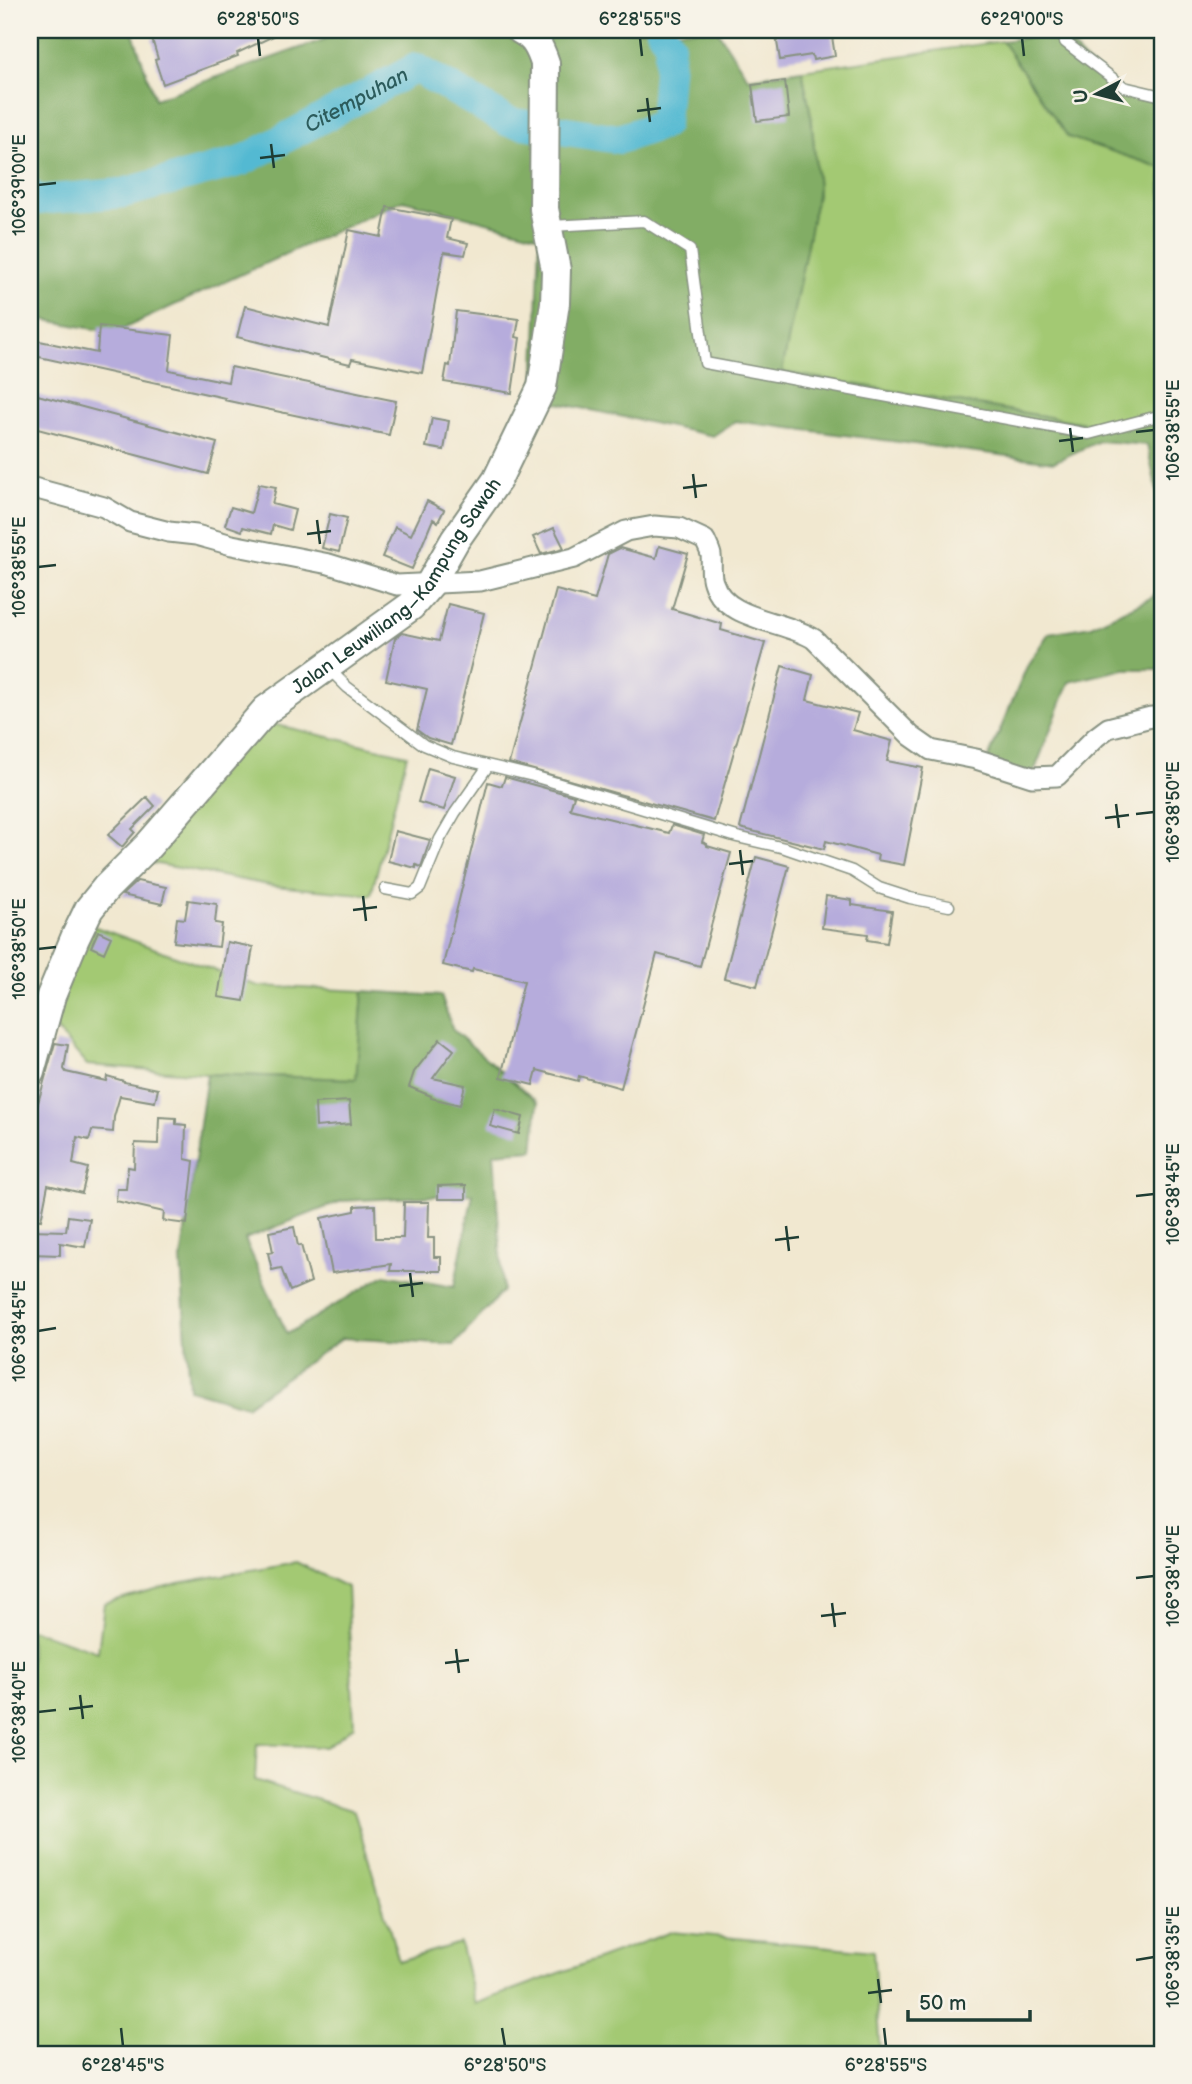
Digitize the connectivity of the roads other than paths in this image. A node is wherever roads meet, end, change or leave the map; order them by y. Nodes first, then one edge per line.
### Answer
1 (521, 30) edge
2 (1063, 30) edge
3 (1162, 96) edge
4 (546, 217) junction
5 (1162, 415) edge
6 (30, 487) edge
7 (430, 584) junction
8 (327, 667) junction
9 (1162, 717) edge
10 (488, 766) junction
11 (385, 889) dead end
12 (949, 906) dead end
13 (30, 1072) edge

1 - 4 main road, Jalan Leuwiliang–Kampung Sawah
2 - 3 lane
4 - 5 lane
4 - 7 main road, Jalan Leuwiliang–Kampung Sawah
6 - 7 street
7 - 8 main road, Jalan Leuwiliang–Kampung Sawah
7 - 9 street
8 - 10 lane
8 - 13 main road, Jalan Leuwiliang–Kampung Sawah
10 - 11 lane
10 - 12 lane

